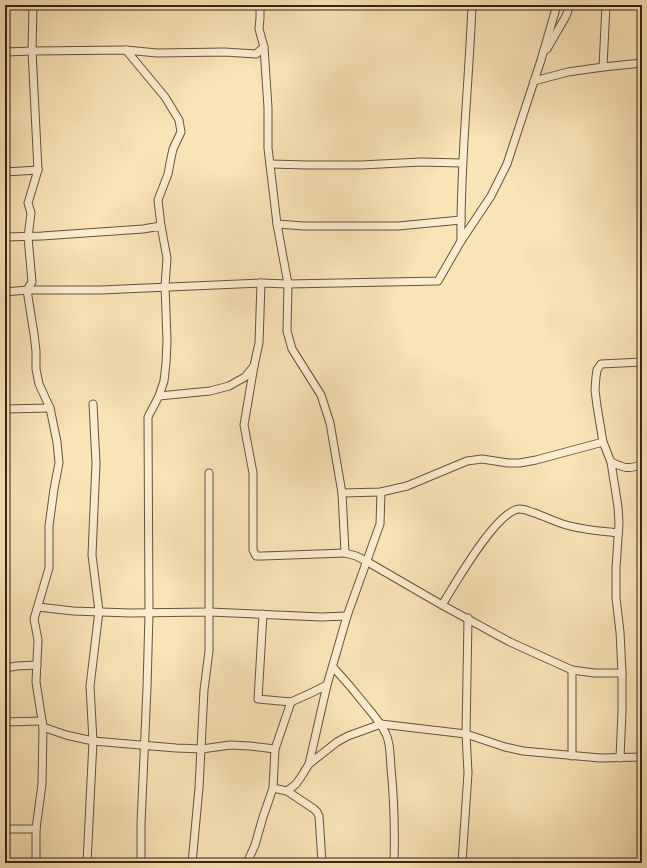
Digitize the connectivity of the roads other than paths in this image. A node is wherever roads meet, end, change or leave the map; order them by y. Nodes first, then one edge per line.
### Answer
1 (33, 5) edge
2 (260, 5) edge
3 (472, 5) edge
4 (557, 5) edge
5 (570, 5) edge
6 (606, 5) edge
7 (264, 47) junction
8 (126, 50) junction
9 (32, 51) junction
10 (5, 52) edge
11 (256, 54) junction
12 (541, 60) junction
13 (642, 63) edge
14 (266, 66) junction
15 (603, 67) junction
16 (534, 81) junction
17 (462, 163) junction
18 (270, 164) junction
19 (38, 170) junction
20 (5, 172) edge
21 (461, 220) junction
22 (277, 224) junction
23 (161, 226) junction
24 (5, 237) edge
25 (28, 237) junction
26 (461, 241) junction
27 (261, 283) junction
28 (288, 284) junction
29 (165, 286) junction
30 (27, 290) junction
31 (5, 292) edge
32 (642, 362) edge
33 (254, 366) junction
34 (159, 396) junction
35 (93, 404) dead end
36 (50, 408) junction
37 (5, 409) edge
38 (603, 442) junction
39 (611, 462) junction
40 (642, 464) edge
41 (209, 473) dead end
42 (381, 492) junction
43 (342, 493) junction
44 (618, 533) junction
45 (345, 554) junction
46 (366, 561) junction
47 (442, 605) junction
48 (38, 607) junction
49 (99, 611) junction
50 (209, 612) junction
51 (149, 613) junction
52 (263, 614) junction
53 (346, 616) junction
54 (468, 618) junction
55 (37, 666) junction
56 (333, 667) junction
57 (5, 668) edge
58 (572, 670) junction
59 (622, 673) junction
60 (327, 685) junction
61 (291, 702) junction
62 (5, 722) edge
63 (42, 724) junction
64 (380, 724) junction
65 (466, 734) junction
66 (93, 741) junction
67 (144, 745) junction
68 (202, 749) junction
69 (275, 749) junction
70 (572, 756) junction
71 (642, 757) edge
72 (620, 758) junction
73 (309, 764) junction
74 (273, 788) junction
75 (287, 791) junction
76 (5, 829) edge
77 (36, 830) junction
78 (36, 863) edge
79 (87, 863) edge
80 (141, 863) edge
81 (192, 863) edge
82 (248, 863) edge
83 (322, 863) edge
84 (394, 863) edge
85 (462, 863) edge

1 - 9 street
2 - 7 street
3 - 17 street
4 - 12 street
5 - 12 street
6 - 15 street
7 - 11 street
7 - 14 street
8 - 9 street
8 - 11 street
8 - 23 street
9 - 10 street
9 - 19 street
11 - 14 street
12 - 16 street
13 - 15 street
14 - 18 street
15 - 16 street
16 - 26 street
17 - 18 street
17 - 21 street
18 - 22 street
19 - 20 street
19 - 25 street
21 - 22 street
21 - 26 street
22 - 28 street
23 - 25 street
23 - 29 street
24 - 25 street
25 - 30 street
26 - 28 street
27 - 28 street
27 - 29 street
27 - 33 street
28 - 43 street
29 - 30 street
29 - 34 street
30 - 31 street
30 - 36 street
32 - 38 street
33 - 34 street
33 - 45 street
34 - 51 street
35 - 49 street
36 - 37 street
36 - 48 street
38 - 39 street
38 - 42 street
39 - 40 street
39 - 44 street
41 - 50 street
42 - 43 street
42 - 46 street
43 - 45 street
44 - 47 street
44 - 59 street
45 - 46 street
46 - 47 street
46 - 53 street
47 - 54 street
48 - 49 street
48 - 55 street
49 - 51 street
49 - 66 street
50 - 51 street
50 - 52 street
50 - 68 street
51 - 67 street
52 - 53 street
52 - 61 street
53 - 56 street
54 - 58 street
54 - 65 street
55 - 57 street
55 - 63 street
56 - 60 street
56 - 64 street
58 - 59 street
58 - 70 street
59 - 72 street
60 - 61 street
60 - 73 street
61 - 69 street
62 - 63 street
63 - 66 street
63 - 77 street
64 - 65 street
64 - 73 street
64 - 84 street
65 - 70 street
65 - 85 street
66 - 67 street
66 - 79 street
67 - 68 street
67 - 80 street
68 - 69 street
68 - 81 street
69 - 74 street
70 - 72 street
71 - 72 street
73 - 75 street
74 - 75 street
74 - 82 street
75 - 83 street
76 - 77 street
77 - 78 street

